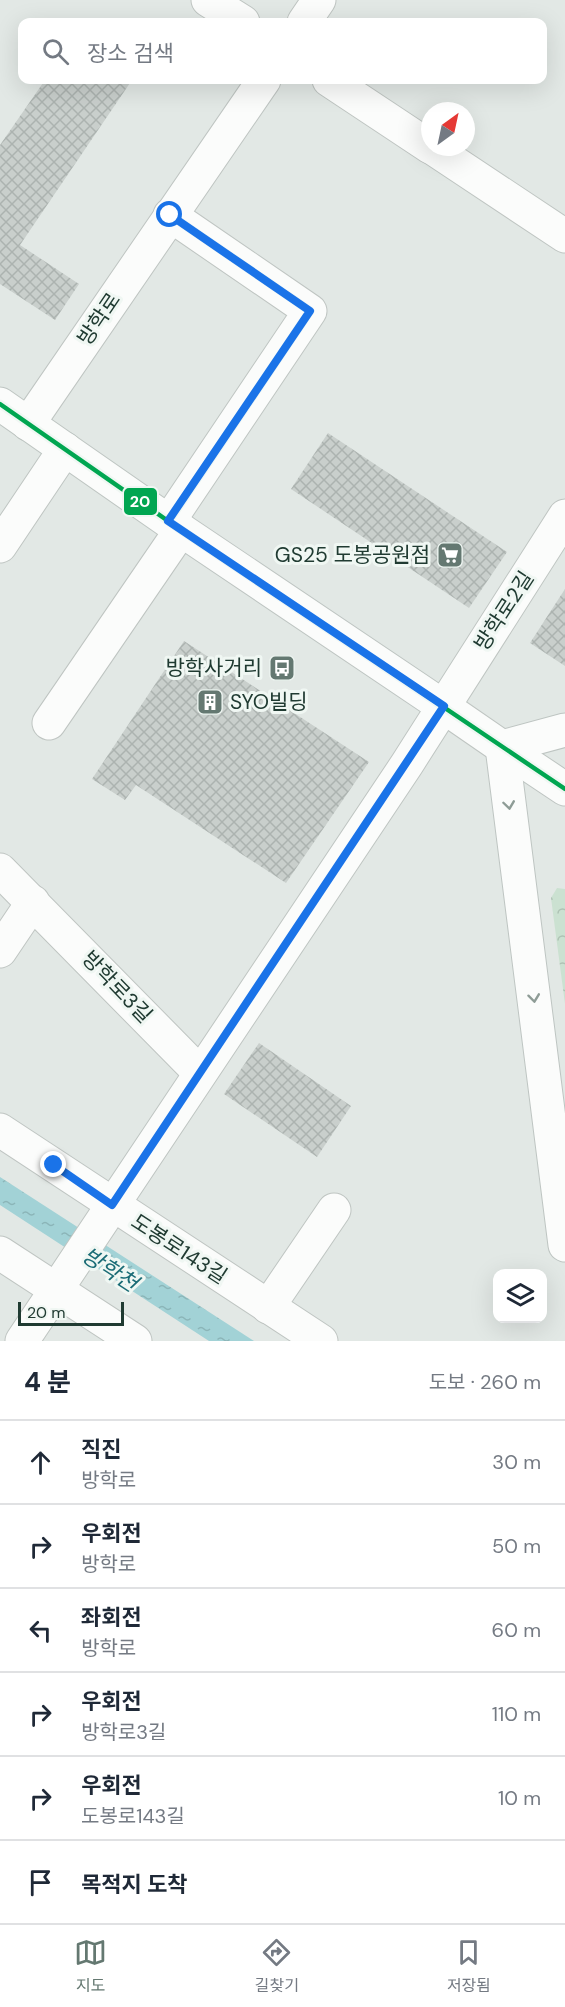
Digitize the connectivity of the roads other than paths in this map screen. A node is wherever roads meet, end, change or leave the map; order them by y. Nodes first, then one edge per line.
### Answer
1 (208, 0) edge
2 (319, 0) edge
3 (237, 18) edge
4 (307, 18) edge
5 (261, 84) edge
6 (335, 84) edge
7 (421, 141) edge
8 (444, 156) edge
9 (170, 215) junction
10 (565, 236) edge
11 (0, 405) edge
12 (28, 424) junction
13 (65, 449) junction
14 (565, 516) edge
15 (175, 525) junction
16 (0, 546) edge
17 (444, 706) junction
18 (49, 723) dead end
19 (565, 730) edge
20 (502, 747) junction
21 (565, 789) edge
22 (0, 870) edge
23 (33, 902) junction
24 (0, 951) edge
25 (200, 1072) junction
26 (0, 1130) edge
27 (112, 1205) junction
28 (334, 1210) dead end
29 (565, 1245) edge
30 (0, 1253) edge
31 (55, 1289) junction
32 (268, 1307) junction
33 (22, 1341) edge
34 (135, 1341) edge
35 (321, 1341) edge

1 - 3 street
2 - 4 street
5 - 9 street, 방학로
6 - 7 street
8 - 10 street
9 - 12 street, 방학로
9 - 15 street
11 - 12 street
12 - 13 street
13 - 15 street
13 - 16 street
14 - 17 street, 방학로2길
15 - 17 street
15 - 18 street
17 - 20 street
17 - 25 street
19 - 20 street
20 - 21 street
20 -> 29 street
22 - 23 street, 방학로3길
23 - 24 street
23 - 25 street, 방학로3길
25 - 27 street
26 - 27 street, 도봉로143길
27 - 31 street
27 - 32 street, 도봉로143길
28 - 32 street
30 - 31 street
31 - 33 street
31 - 34 street
32 - 35 street, 도봉로143길

